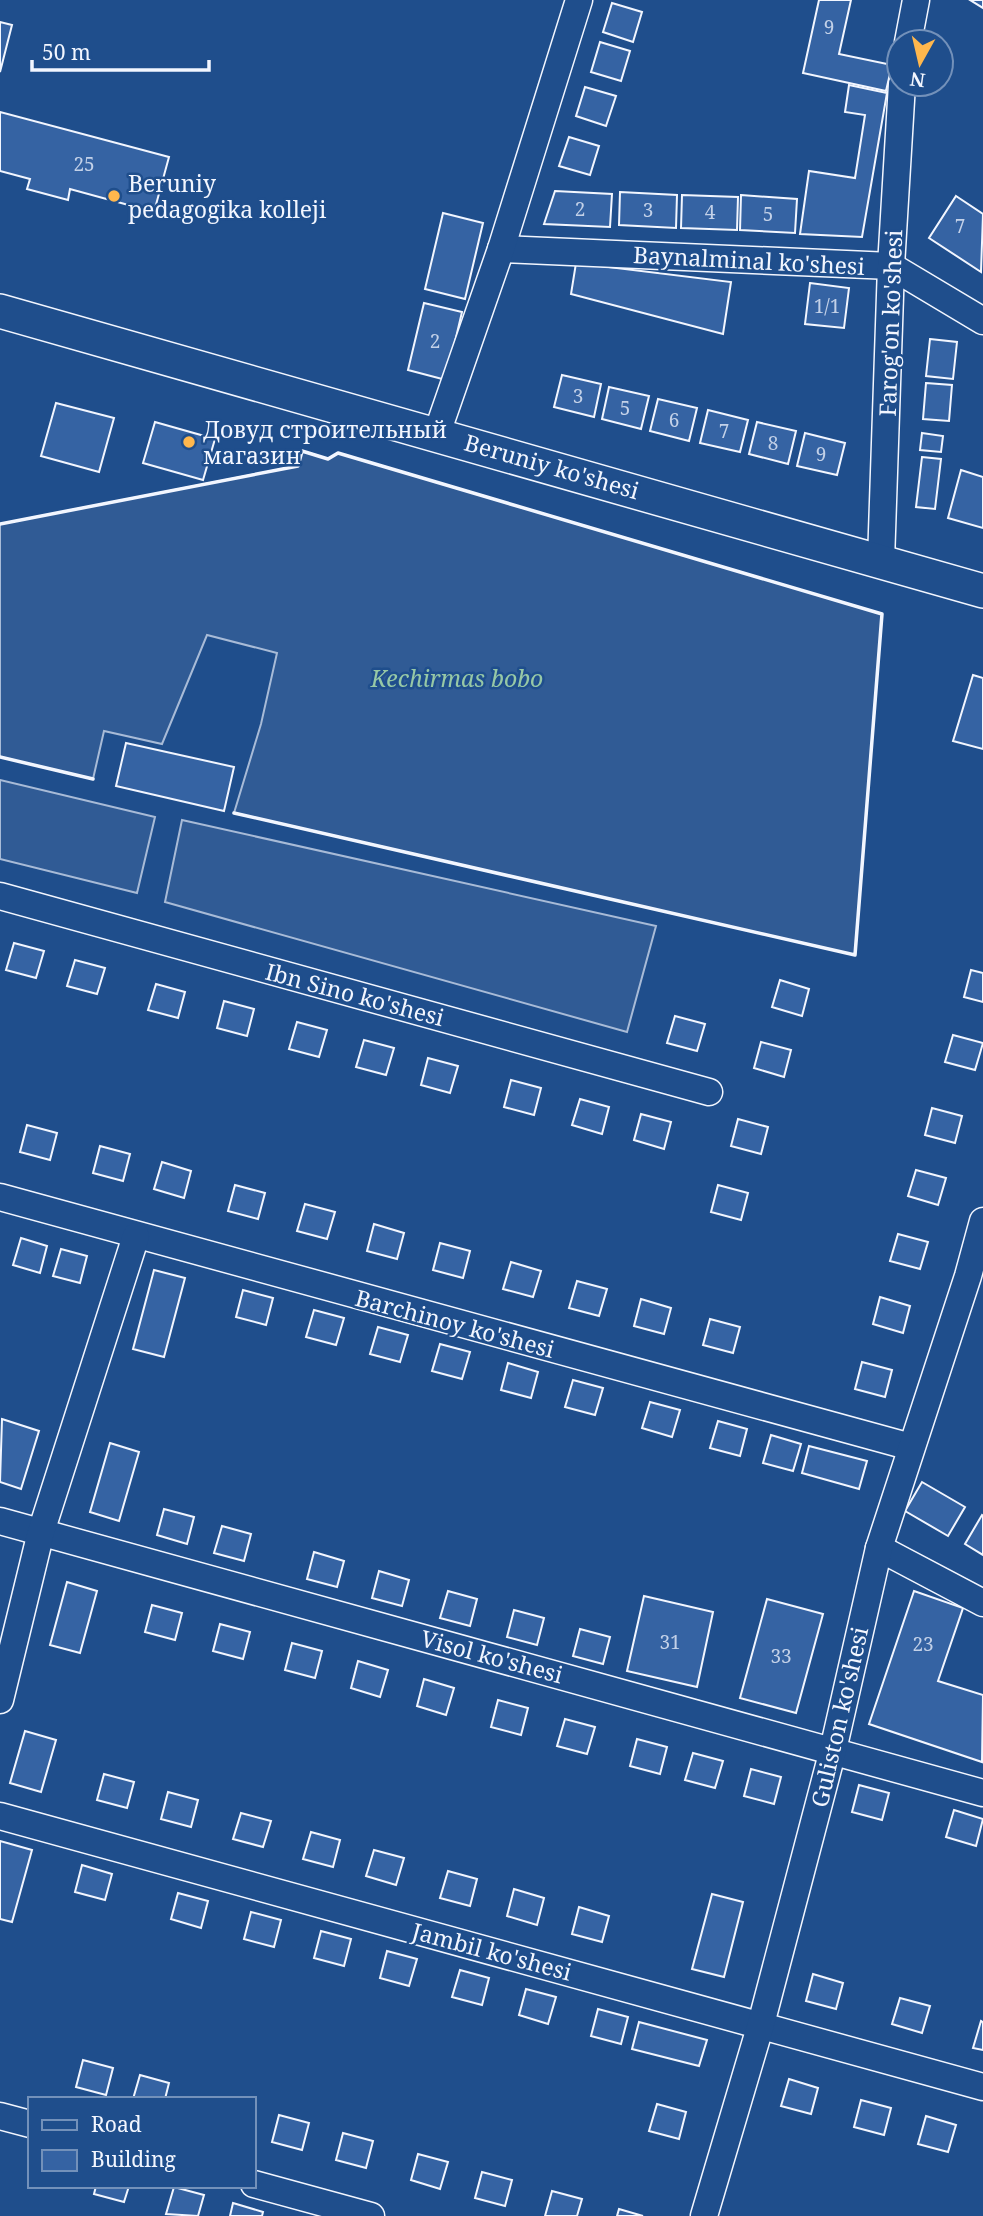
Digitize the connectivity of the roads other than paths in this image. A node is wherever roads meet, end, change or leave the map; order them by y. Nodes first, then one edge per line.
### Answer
1 (579, 0) edge
2 (916, 0) edge
3 (911, 28) edge
4 (901, 98) edge
5 (501, 249) junction
6 (891, 267) junction
7 (0, 311) edge
8 (983, 321) edge
9 (437, 433) junction
10 (881, 561) junction
11 (983, 590) edge
12 (0, 896) edge
13 (709, 1092) dead end
14 (0, 1197) edge
15 (983, 1221) edge
16 (136, 1236) junction
17 (976, 1280) edge
18 (911, 1447) junction
19 (0, 1521) edge
20 (41, 1532) junction
21 (879, 1548) junction
22 (983, 1603) edge
23 (0, 1700) edge
24 (833, 1750) junction
25 (983, 1793) edge
26 (0, 1816) edge
27 (761, 2024) junction
28 (983, 2087) edge
29 (0, 2116) edge
30 (28, 2123) edge
31 (256, 2185) edge
32 (371, 2216) edge
33 (704, 2216) edge

1 - 5 street
2 - 3 street
4 - 6 street, Farog'on ko'shesi
5 - 6 street, Baynalminal ko'shesi
5 - 9 street
6 - 8 street, Baynalminal ko'shesi
6 - 10 street, Farog'on ko'shesi
7 - 9 main road, Beruniy ko'shesi
9 - 10 main road, Beruniy ko'shesi
10 - 11 main road, Beruniy ko'shesi
12 - 13 street, Ibn Sino ko'shesi
14 - 16 street, Barchinoy ko'shesi
15 - 17 street, Guliston ko'shesi
16 - 18 street, Barchinoy ko'shesi
16 - 20 street
17 - 18 street, Guliston ko'shesi
18 - 21 street, Guliston ko'shesi
19 - 20 street, Visol ko'shesi
20 - 23 street
20 - 24 street, Visol ko'shesi
21 - 22 street
21 - 24 street, Guliston ko'shesi
24 - 25 street, Visol ko'shesi
24 - 27 street, Guliston ko'shesi
26 - 27 street, Jambil ko'shesi
27 - 28 street, Jambil ko'shesi
27 - 33 street, Guliston ko'shesi
29 - 30 street
31 - 32 street

